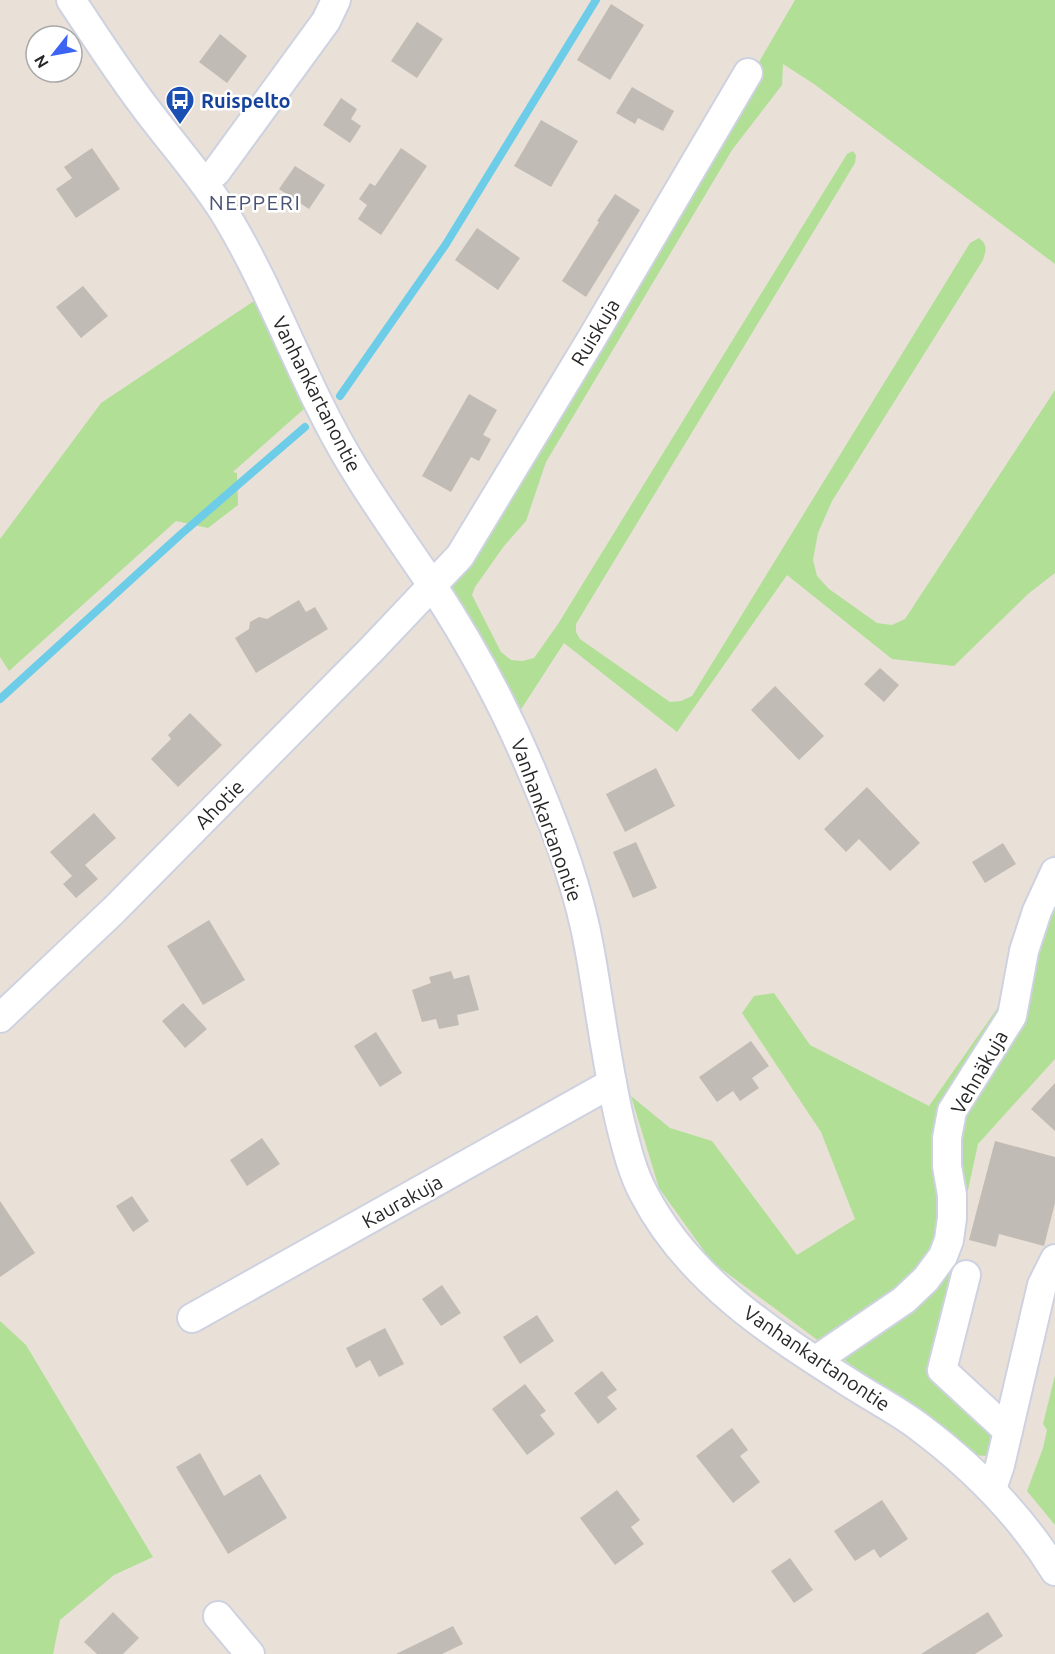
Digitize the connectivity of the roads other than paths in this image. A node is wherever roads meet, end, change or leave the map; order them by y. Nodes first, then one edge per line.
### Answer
1 (71, 0) edge
2 (336, 0) edge
3 (748, 73) dead end
4 (204, 180) junction
5 (432, 586) junction
6 (1055, 872) edge
7 (0, 1018) edge
8 (612, 1083) junction
9 (1055, 1259) edge
10 (966, 1275) dead end
11 (192, 1318) dead end
12 (816, 1360) junction
13 (1008, 1431) junction
14 (992, 1489) junction
15 (1055, 1571) edge
16 (218, 1616) dead end
17 (250, 1654) edge

1 - 4 street, Vanhankartanontie
2 - 4 street
3 - 5 street, Ruiskuja
4 - 5 street, Vanhankartanontie
5 - 7 street, Ahotie
5 - 8 street, Vanhankartanontie
6 - 12 street, Vehnäkuja
8 - 11 street, Kaurakuja
8 - 12 street, Vanhankartanontie
9 - 13 street
10 - 13 street
12 - 14 street, Vanhankartanontie
13 - 14 street
14 - 15 street, Vanhankartanontie
16 - 17 street

